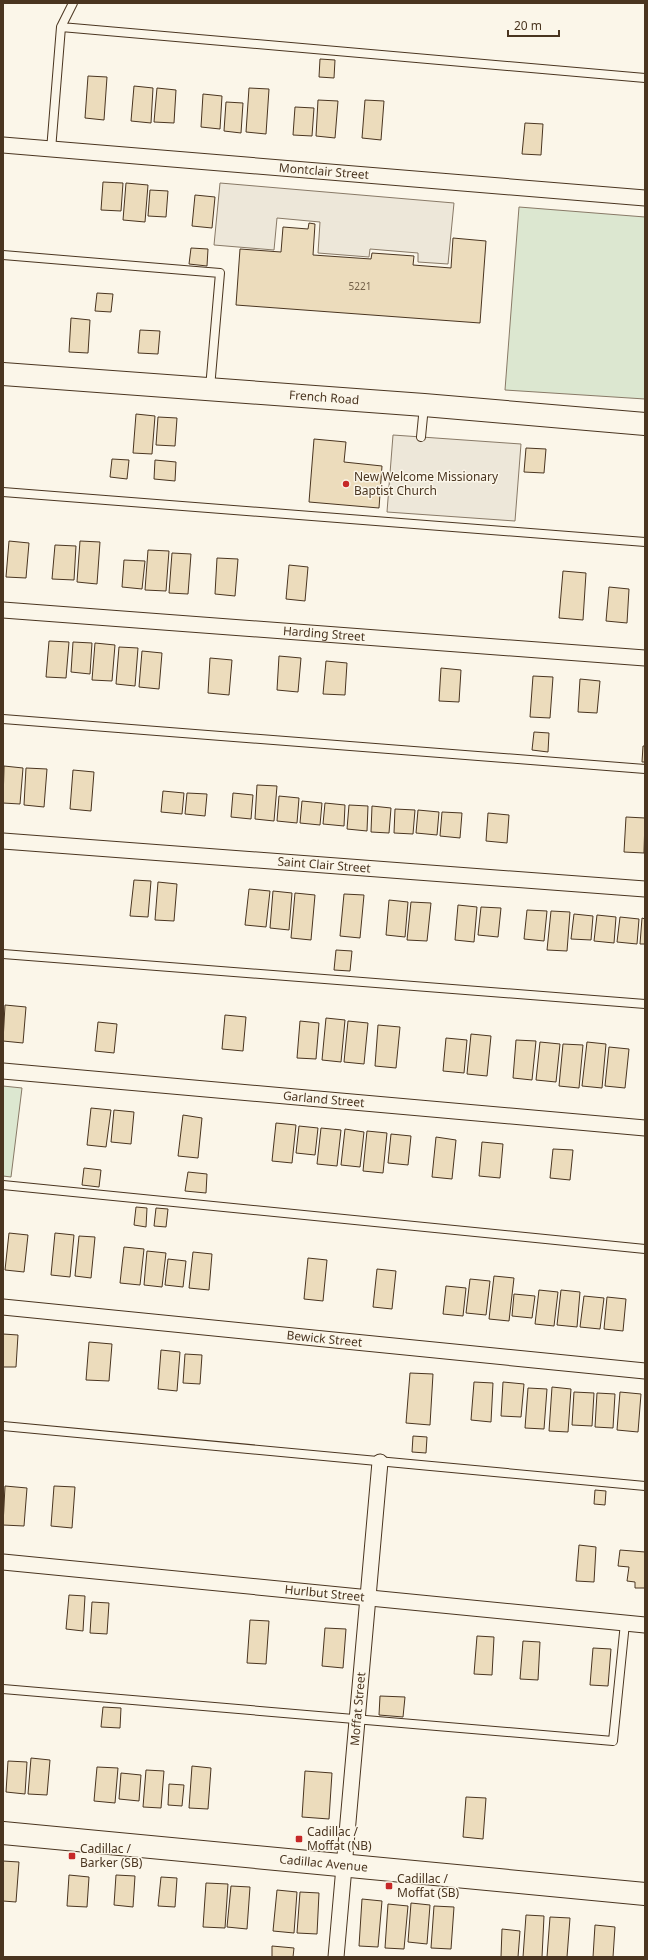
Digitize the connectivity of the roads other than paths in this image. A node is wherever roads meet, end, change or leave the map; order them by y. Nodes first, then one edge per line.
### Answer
1 (73, 3) edge
2 (61, 27) junction
3 (645, 78) edge
4 (3, 145) edge
5 (51, 150) junction
6 (645, 198) edge
7 (3, 255) edge
8 (3, 374) edge
9 (210, 390) junction
10 (424, 405) junction
11 (645, 424) edge
12 (421, 437) dead end
13 (3, 492) edge
14 (645, 542) edge
15 (3, 610) edge
16 (645, 658) edge
17 (3, 719) edge
18 (645, 769) edge
19 (3, 841) edge
20 (645, 889) edge
21 (3, 954) edge
22 (645, 1004) edge
23 (3, 1071) edge
24 (645, 1128) edge
25 (3, 1186) edge
26 (645, 1249) edge
27 (3, 1308) edge
28 (645, 1370) edge
29 (3, 1426) edge
30 (380, 1462) junction
31 (645, 1486) edge
32 (3, 1562) edge
33 (368, 1598) junction
34 (625, 1623) junction
35 (645, 1625) edge
36 (3, 1689) edge
37 (357, 1720) junction
38 (3, 1833) edge
39 (343, 1866) junction
40 (645, 1894) edge
41 (336, 1957) edge

1 - 2 lane
2 - 3 lane
2 - 5 lane
4 - 5 street, Montclair Street
5 - 6 street, Montclair Street
7 - 9 lane
8 - 9 street, French Road
9 - 10 street, French Road
10 - 11 street, French Road
10 - 12 lane
13 - 14 lane
15 - 16 street, Harding Street
17 - 18 lane
19 - 20 street, Saint Clair Street
21 - 22 lane
23 - 24 street, Garland Street
25 - 26 lane
27 - 28 street, Bewick Street
29 - 30 lane
30 - 31 lane
30 - 33 street, Moffat Street
32 - 33 street, Hurlbut Street
33 - 34 street, Hurlbut Street
33 - 37 street, Moffat Street
34 - 35 street, Hurlbut Street
34 - 37 lane
36 - 37 lane
37 - 39 street, Moffat Street
38 - 39 street, Cadillac Avenue
39 - 40 street, Cadillac Avenue
39 - 41 street, Moffat Street

